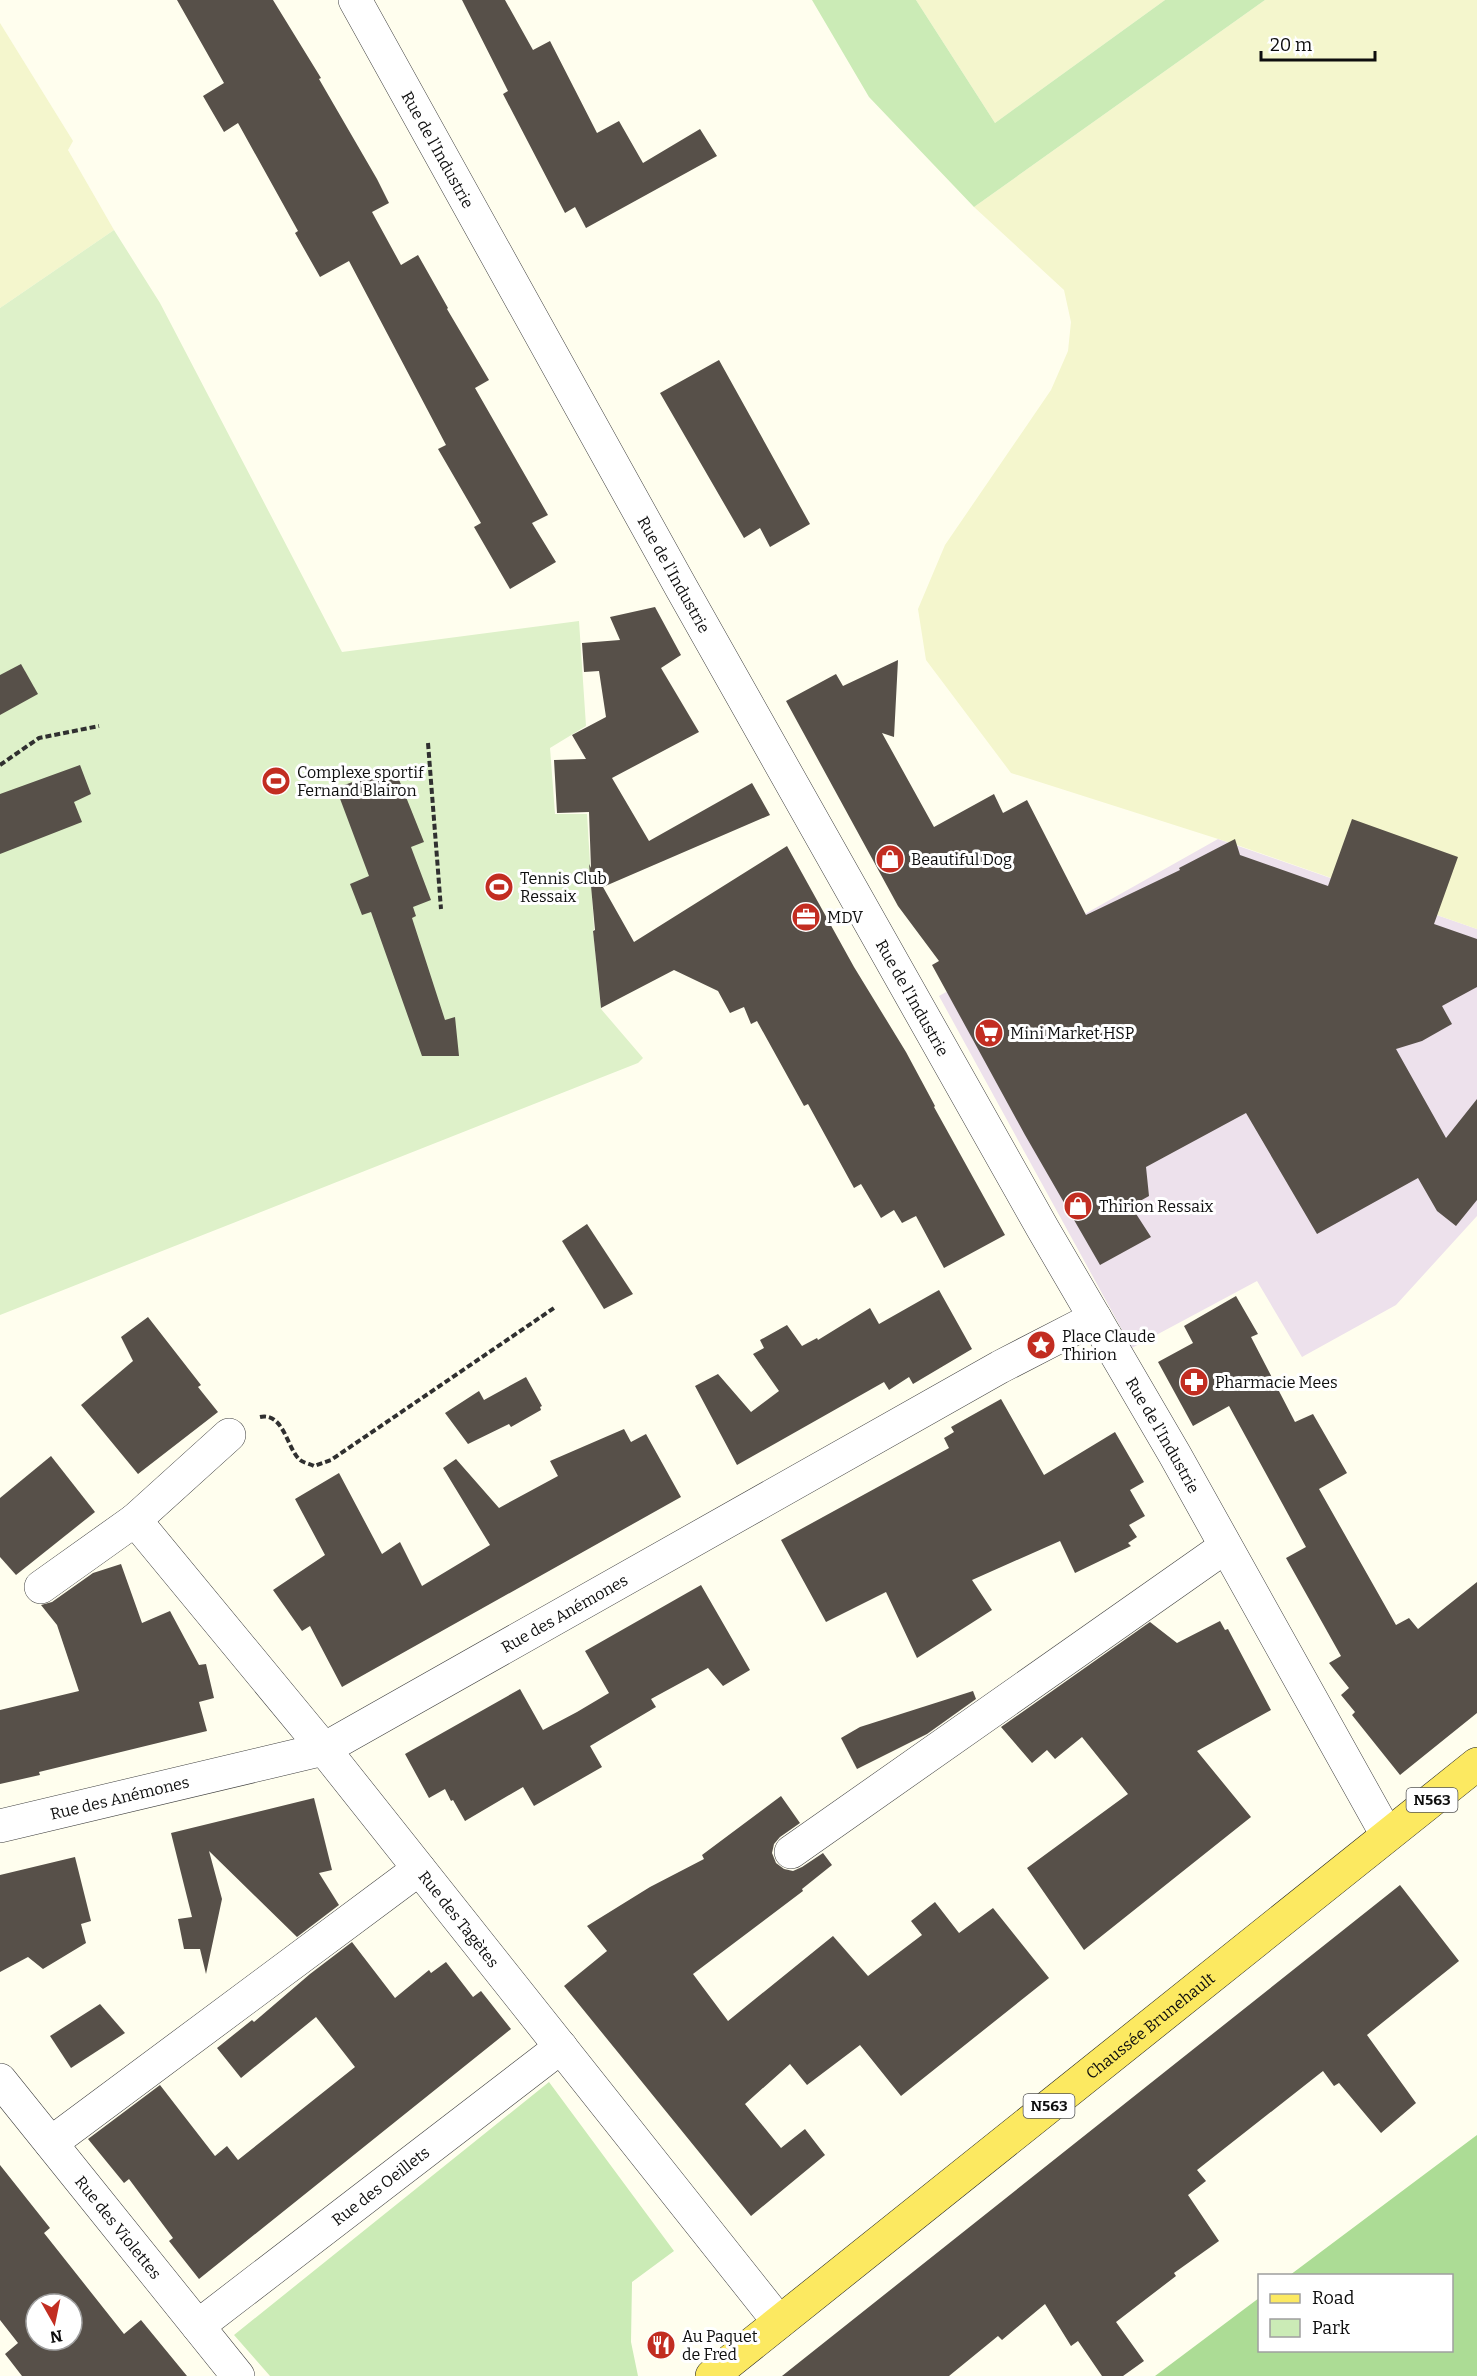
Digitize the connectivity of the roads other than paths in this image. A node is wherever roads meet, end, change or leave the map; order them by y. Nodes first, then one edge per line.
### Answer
1 (355, 0) edge
2 (1095, 1318) junction
3 (229, 1435) road end
4 (135, 1520) junction
5 (1225, 1547) junction
6 (41, 1587) dead end
7 (324, 1749) junction
8 (1477, 1764) edge
9 (0, 1826) edge
10 (1387, 1835) junction
11 (790, 1852) dead end
12 (419, 1869) junction
13 (561, 2047) junction
14 (0, 2080) edge
15 (51, 2143) junction
16 (779, 2322) junction
17 (198, 2326) junction
18 (238, 2376) edge
19 (712, 2376) edge

1 - 2 street, Rue de l'Industrie
2 - 5 street, Rue de l'Industrie
2 - 7 street, Rue des Anémones
3 - 4 street
4 - 6 street
4 - 7 street, Rue des Tagètes
5 - 10 street, Rue de l'Industrie
5 - 11 street
7 - 9 street, Rue des Anémones
7 - 12 street, Rue des Tagètes
8 - 10 main road, Chaussée Brunehault / N563
10 - 16 main road, Chaussée Brunehault / N563
12 - 13 street, Rue des Tagètes
12 - 15 street
13 - 16 street, Rue des Tagètes
13 - 17 street, Rue des Oeillets
14 - 15 street, Rue des Violettes
15 - 17 street, Rue des Violettes
16 - 19 main road, Chaussée Brunehault / N563
17 - 18 street, Rue des Violettes

